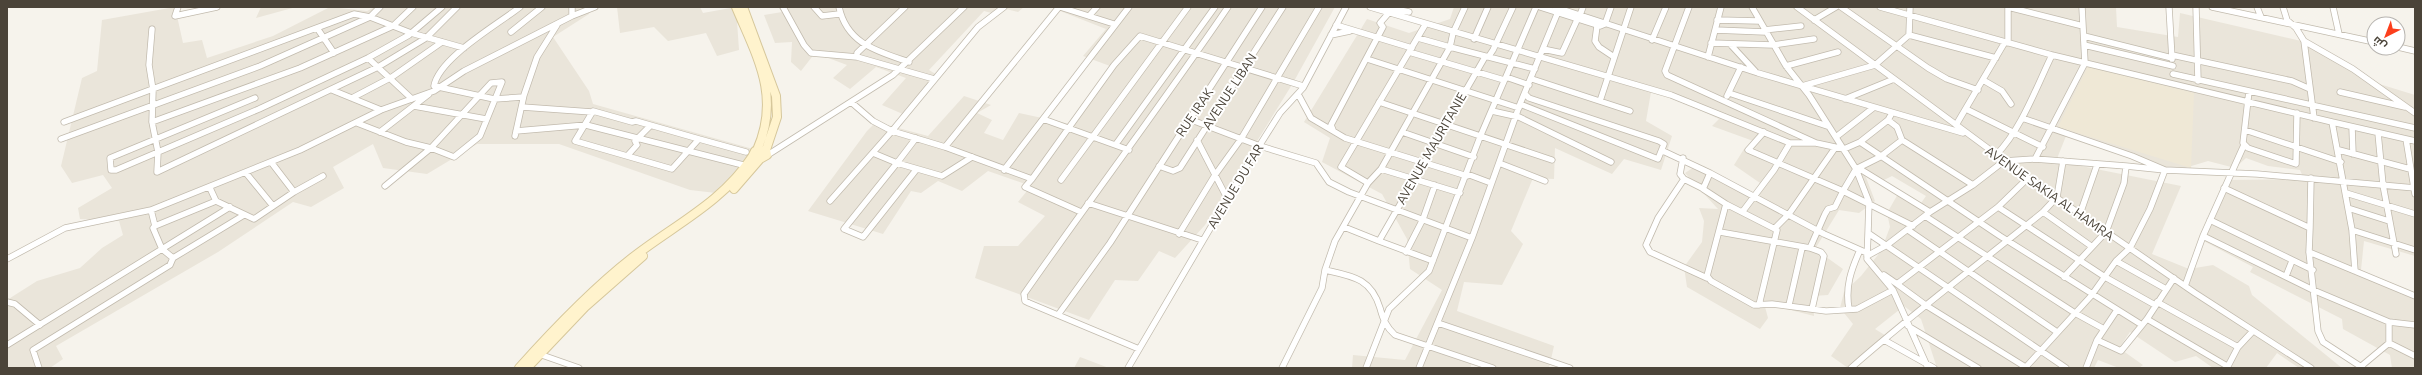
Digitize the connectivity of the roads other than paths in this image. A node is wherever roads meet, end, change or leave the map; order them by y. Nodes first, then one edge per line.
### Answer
1 (178, 7) edge
2 (217, 7) edge
3 (380, 7) edge
4 (413, 7) edge
5 (442, 7) edge
6 (457, 7) edge
7 (520, 7) edge
8 (542, 7) edge
9 (572, 7) edge
10 (594, 7) edge
11 (736, 7) edge
12 (743, 7) edge
13 (783, 7) edge
14 (814, 7) edge
15 (839, 7) edge
16 (905, 7) edge
17 (954, 7) edge
18 (1004, 7) edge
19 (1060, 7) edge
20 (1098, 7) edge
21 (1129, 7) edge
22 (1188, 7) edge
23 (1215, 7) edge
24 (1228, 7) edge
25 (1262, 7) edge
26 (1283, 7) edge
27 (1319, 7) edge
28 (1346, 7) edge
29 (1370, 7) edge
30 (1386, 7) edge
31 (1403, 7) edge
32 (1465, 7) edge
33 (1488, 7) edge
34 (1513, 7) edge
35 (1536, 7) edge
36 (1540, 7) edge
37 (1583, 7) edge
38 (1611, 7) edge
39 (1631, 7) edge
40 (1666, 7) edge
41 (1689, 7) edge
42 (1721, 7) edge
43 (1752, 7) edge
44 (1797, 7) edge
45 (1836, 7) edge
46 (1841, 7) edge
47 (1880, 7) edge
48 (1910, 7) edge
49 (2082, 7) edge
50 (2169, 7) edge
51 (2196, 7) edge
52 (2212, 7) edge
53 (2257, 7) edge
54 (2284, 7) edge
55 (2332, 7) edge
56 (963, 8) edge
57 (1393, 8) edge
58 (1558, 9) edge
59 (1409, 12) junction
60 (839, 14) junction
61 (1387, 14) junction
62 (572, 16) junction
63 (1090, 16) junction
64 (1910, 16) junction
65 (370, 17) junction
66 (1579, 18) junction
67 (2261, 18) junction
68 (1409, 20) junction
69 (1717, 20) junction
70 (1814, 20) junction
71 (1759, 21) junction
72 (557, 24) junction
73 (1114, 24) junction
74 (1605, 24) junction
75 (2291, 24) junction
76 (1336, 25) junction
77 (1425, 25) junction
78 (392, 26) junction
79 (1597, 26) junction
80 (1801, 26) dead end
81 (2083, 26) junction
82 (317, 28) junction
83 (152, 29) dead end
84 (1715, 30) junction
85 (1353, 31) junction
86 (1623, 31) junction
87 (1765, 31) junction
88 (511, 32) dead end
89 (411, 33) junction
90 (1453, 33) junction
91 (2339, 34) junction
92 (1909, 35) junction
93 (1331, 36) junction
94 (2084, 36) junction
95 (426, 38) junction
96 (1377, 38) junction
97 (1418, 38) junction
98 (324, 39) junction
99 (1474, 39) junction
100 (1814, 39) dead end
101 (1652, 40) junction
102 (2366, 40) edge
103 (2304, 41) junction
104 (442, 42) junction
105 (1161, 42) junction
106 (1711, 43) junction
107 (2007, 43) junction
108 (1730, 44) junction
109 (865, 45) junction
110 (1495, 45) junction
111 (1773, 45) junction
112 (2084, 45) junction
113 (1450, 46) junction
114 (1674, 46) junction
115 (1898, 46) junction
116 (464, 48) junction
117 (1184, 49) junction
118 (1543, 49) junction
119 (1411, 50) junction
120 (1517, 50) junction
121 (1838, 52) dead end
122 (334, 53) junction
123 (1197, 53) junction
124 (2052, 55) junction
125 (1489, 56) junction
126 (1540, 56) junction
127 (2172, 56) junction
128 (857, 57) junction
129 (1614, 57) junction
130 (1708, 57) junction
131 (368, 58) junction
132 (1996, 58) junction
133 (1367, 59) junction
134 (2198, 61) junction
135 (909, 62) junction
136 (1228, 62) junction
137 (1442, 63) junction
138 (1511, 63) junction
139 (2085, 63) junction
140 (1875, 65) junction
141 (1786, 66) junction
142 (2173, 66) junction
143 (378, 67) junction
144 (1244, 67) junction
145 (1741, 67) junction
146 (1400, 69) junction
147 (899, 70) junction
148 (1534, 70) junction
149 (1755, 72) junction
150 (1476, 73) junction
151 (2173, 74) junction
152 (1608, 77) junction
153 (390, 78) junction
154 (1276, 78) junction
155 (1532, 78) junction
156 (934, 79) junction
157 (1432, 79) junction
158 (1505, 79) junction
159 (1894, 79) junction
160 (2198, 79) junction
161 (1983, 80) junction
162 (2174, 83) junction
163 (1529, 85) junction
164 (1303, 86) junction
165 (1802, 86) junction
166 (436, 89) junction
167 (2200, 89) junction
168 (2310, 89) junction
169 (153, 90) junction
170 (332, 90) junction
171 (1465, 90) junction
172 (1978, 90) junction
173 (2249, 91) junction
174 (2340, 92) dead end
175 (1729, 93) junction
176 (1298, 94) junction
177 (1525, 94) junction
178 (478, 97) junction
179 (523, 97) junction
180 (255, 98) dead end
181 (352, 98) junction
182 (412, 99) junction
183 (494, 99) junction
184 (1844, 99) junction
185 (1495, 101) junction
186 (1600, 101) junction
187 (1724, 101) junction
188 (2248, 101) junction
189 (851, 102) junction
190 (1379, 102) junction
191 (2010, 104) dead end
192 (2313, 105) junction
193 (151, 106) junction
194 (414, 106) junction
195 (1520, 106) junction
196 (522, 107) junction
197 (2408, 107) junction
198 (1873, 108) junction
199 (1966, 108) junction
200 (2415, 109) edge
201 (381, 110) junction
202 (1492, 111) junction
203 (1630, 111) dead end
204 (592, 112) junction
205 (1892, 113) junction
206 (2296, 113) junction
207 (2415, 113) edge
208 (1413, 114) junction
209 (463, 115) junction
210 (1516, 118) junction
211 (2022, 118) junction
212 (2314, 118) junction
213 (486, 119) junction
214 (1043, 119) junction
215 (1189, 119) junction
216 (1888, 120) junction
217 (64, 122) dead end
218 (152, 122) junction
219 (2332, 122) junction
220 (357, 123) junction
221 (1446, 124) junction
222 (586, 125) junction
223 (1956, 125) junction
224 (650, 126) junction
225 (1827, 126) junction
226 (1206, 127) junction
227 (2352, 127) junction
228 (1069, 128) junction
229 (2415, 128) edge
230 (1333, 130) junction
231 (2052, 130) junction
232 (2245, 130) junction
233 (892, 131) junction
234 (380, 132) junction
235 (1402, 132) junction
236 (1764, 132) junction
237 (2012, 132) junction
238 (2378, 132) junction
239 (1966, 133) junction
240 (1092, 136) junction
241 (1480, 137) junction
242 (1836, 137) junction
243 (638, 138) junction
244 (700, 138) junction
245 (916, 138) junction
246 (61, 139) dead end
247 (156, 139) junction
248 (1241, 139) junction
249 (2406, 139) junction
250 (1197, 140) junction
251 (1902, 140) junction
252 (1356, 141) junction
253 (2415, 141) edge
254 (1860, 142) junction
255 (1435, 143) junction
256 (1790, 143) junction
257 (1816, 143) junction
258 (1116, 144) junction
259 (1506, 144) junction
260 (2244, 145) junction
261 (1260, 146) junction
262 (945, 147) junction
263 (2043, 147) junction
264 (2296, 147) junction
265 (1834, 148) junction
266 (430, 149) junction
267 (1844, 149) junction
268 (1130, 150) junction
269 (2338, 150) junction
270 (687, 151) junction
271 (1663, 151) junction
272 (158, 152) junction
273 (1390, 152) junction
274 (758, 153) junction
275 (873, 153) junction
276 (2353, 154) junction
277 (628, 155) junction
278 (1996, 155) junction
279 (1880, 156) junction
280 (972, 157) junction
281 (1474, 157) junction
282 (1683, 158) junction
283 (2035, 159) junction
284 (1552, 160) dead end
285 (2004, 161) junction
286 (2063, 161) junction
287 (2380, 161) junction
288 (271, 162) junction
289 (897, 162) junction
290 (1611, 162) dead end
291 (2340, 162) junction
292 (1424, 163) junction
293 (1499, 163) junction
294 (1780, 164) junction
295 (2097, 165) junction
296 (1158, 166) junction
297 (2126, 166) junction
298 (747, 167) junction
299 (1381, 169) junction
300 (1858, 169) junction
301 (2410, 169) junction
302 (916, 170) junction
303 (1004, 170) junction
304 (2165, 170) junction
305 (246, 172) junction
306 (1710, 173) junction
307 (2232, 173) junction
308 (1215, 175) junction
309 (1467, 175) junction
310 (323, 176) dead end
311 (2028, 178) junction
312 (2311, 178) junction
313 (1032, 179) junction
314 (1414, 179) junction
315 (1684, 179) junction
316 (1813, 179) junction
317 (1061, 180) dead end
318 (1545, 181) dead end
319 (2344, 181) junction
320 (1368, 183) junction
321 (1491, 183) junction
322 (1435, 185) junction
323 (1973, 185) junction
324 (385, 186) dead end
325 (2383, 186) junction
326 (210, 188) junction
327 (1702, 188) junction
328 (2224, 188) junction
329 (2414, 188) edge
330 (1843, 191) junction
331 (294, 192) junction
332 (2346, 192) junction
333 (1460, 193) junction
334 (2415, 194) edge
335 (1753, 195) junction
336 (2057, 197) junction
337 (1227, 198) junction
338 (1360, 198) junction
339 (216, 200) junction
340 (830, 200) dead end
341 (1869, 202) junction
342 (1946, 202) junction
343 (1088, 203) junction
344 (1726, 204) junction
345 (2386, 205) junction
346 (273, 206) junction
347 (230, 207) junction
348 (1998, 207) junction
349 (2348, 208) junction
350 (151, 210) junction
351 (1395, 210) junction
352 (1743, 211) junction
353 (1081, 212) junction
354 (1930, 212) junction
355 (2042, 212) junction
356 (1789, 214) junction
357 (2080, 214) junction
358 (2415, 214) edge
359 (244, 215) junction
360 (1925, 216) junction
361 (1126, 217) junction
362 (1423, 219) junction
363 (2210, 220) junction
364 (2389, 221) junction
365 (1977, 222) junction
366 (155, 226) junction
367 (1913, 226) junction
368 (2027, 226) junction
369 (1344, 227) junction
370 (1446, 228) junction
371 (1775, 228) junction
372 (2310, 228) junction
373 (1817, 230) junction
374 (1908, 230) junction
375 (2352, 230) junction
376 (1720, 232) junction
377 (2106, 232) junction
378 (1868, 233) junction
379 (1179, 234) junction
380 (1957, 236) junction
381 (2203, 236) junction
382 (1472, 238) junction
383 (1202, 240) junction
384 (1379, 241) junction
385 (2007, 241) junction
386 (1775, 242) junction
387 (2393, 243) junction
388 (1887, 246) junction
389 (2091, 246) junction
390 (1802, 248) junction
391 (1810, 248) junction
392 (2130, 248) junction
393 (162, 249) junction
394 (1860, 250) junction
395 (2415, 250) edge
396 (1406, 252) junction
397 (1938, 252) junction
398 (2309, 252) junction
399 (2396, 254) dead end
400 (1867, 255) junction
401 (1988, 256) junction
402 (173, 258) junction
403 (7, 259) edge
404 (2080, 259) junction
405 (1433, 261) junction
406 (2116, 261) junction
407 (2292, 261) junction
408 (1916, 268) junction
409 (1325, 270) junction
410 (2313, 270) junction
411 (1879, 271) junction
412 (2355, 271) junction
413 (1967, 272) junction
414 (2286, 276) junction
415 (2064, 277) junction
416 (2105, 277) junction
417 (1707, 278) junction
418 (2174, 278) junction
419 (1897, 284) junction
420 (2186, 286) junction
421 (1949, 289) junction
422 (2166, 289) junction
423 (1892, 290) junction
424 (2313, 290) junction
425 (2091, 296) junction
426 (2415, 296) edge
427 (7, 302) edge
428 (2156, 303) junction
429 (1789, 305) junction
430 (1759, 306) junction
431 (1927, 306) junction
432 (1812, 309) junction
433 (1849, 309) junction
434 (2117, 310) junction
435 (2075, 313) junction
436 (1058, 315) junction
437 (2146, 319) junction
438 (1384, 320) junction
439 (2389, 322) junction
440 (1438, 323) junction
441 (1907, 323) junction
442 (40, 325) junction
443 (2142, 325) junction
444 (2415, 325) edge
445 (2104, 329) junction
446 (2253, 331) junction
447 (2057, 332) junction
448 (1884, 340) junction
449 (2097, 340) junction
450 (2389, 343) junction
451 (7, 346) edge
452 (1427, 346) junction
453 (2238, 348) junction
454 (1139, 349) junction
455 (2041, 352) junction
456 (539, 354) junction
457 (2415, 356) edge
458 (1927, 366) edge
459 (2227, 367) edge
460 (2361, 367) edge
461 (39, 368) edge
462 (519, 368) edge
463 (527, 368) edge
464 (579, 368) edge
465 (1128, 368) edge
466 (1282, 368) edge
467 (1366, 368) edge
468 (1419, 368) edge
469 (1493, 368) edge
470 (1570, 368) edge
471 (1851, 368) edge
472 (1934, 368) edge
473 (1978, 368) edge
474 (2026, 368) edge
475 (2066, 368) edge
476 (2086, 368) edge
477 (2311, 368) edge

1 - 2 street
3 - 65 street
4 - 78 street
5 - 89 street
6 - 95 street
7 - 116 street
8 - 88 street
9 - 62 street
10 - 62 street
11 - 274 street
12 - 274 street
13 - 128 street
14 - 60 street
15 - 60 street
16 - 109 street
17 - 56 street
18 - 156 street
19 - 63 street
19 - 262 street
20 - 63 street
21 - 73 street
22 - 105 street
23 - 117 street
24 - 123 street
25 - 136 street, RUE IRAK
26 - 144 street, AVENUE LIBAN
27 - 154 street
28 - 76 street, AVENUE DU FAR
29 - 61 street
30 - 57 street
31 - 59 street
32 - 90 street
33 - 99 street
34 - 110 street, AVENUE MAURITANIE
35 - 120 street
36 - 58 street
37 - 66 street
38 - 74 street
39 - 86 street
40 - 101 street
41 - 114 street
42 - 69 street
43 - 71 street
44 - 70 street, AVENUE SAKIA AL HAMRA
45 - 70 street
46 - 115 street
47 - 64 street
48 - 64 street
49 - 81 street
50 - 127 street
51 - 134 street
52 - 67 street
53 - 67 street
54 - 75 street
55 - 91 street
56 - 135 street
57 - 59 street
57 - 61 street
58 - 66 street
58 - 118 street
59 - 68 street
60 - 109 street
61 - 68 street
61 - 96 street
62 - 72 street
63 - 73 street
64 - 92 street
64 - 107 street
65 - 78 street
65 - 82 street
65 - 98 street
66 - 74 street
66 - 79 street
66 - 118 street
67 - 75 street
68 - 77 street
69 - 71 street
69 - 84 street
70 - 140 street, AVENUE SAKIA AL HAMRA
71 - 87 street
72 - 166 street
72 - 179 street
73 - 214 street
74 - 79 street
74 - 86 street
75 - 91 street
75 - 103 street
76 - 85 street
76 - 93 street, AVENUE DU FAR
77 - 90 street
77 - 97 street
78 - 89 street
78 - 122 street
79 - 129 street
80 - 87 street
81 - 94 street
81 - 107 street
82 - 98 street
82 - 169 street
83 - 169 street
84 - 87 street
84 - 106 street
85 - 93 street
85 - 96 street
86 - 101 street
86 - 129 street
87 - 111 street
89 - 95 street
89 - 131 street
90 - 99 street
90 - 113 street
91 - 102 street
92 - 115 street
92 - 132 street
93 - 164 street, AVENUE DU FAR
94 - 112 street
94 - 127 street
95 - 104 street
95 - 143 street
96 - 119 street
96 - 133 street
97 - 113 street
97 - 119 street
98 - 122 street
98 - 193 street
99 - 110 street
100 - 111 street
101 - 114 street
103 - 168 street
103 - 197 street
104 - 116 street
104 - 153 street
105 - 117 street
105 - 228 street
105 - 240 street
106 - 108 street
106 - 130 street
107 - 124 street
107 - 132 street
108 - 111 street
108 - 149 street
109 - 128 street
109 - 135 street
110 - 120 street
110 - 125 street, AVENUE MAURITANIE
111 - 141 street
112 - 139 street
112 - 142 street
113 - 125 street
113 - 137 street
114 - 130 street
114 - 187 street
115 - 140 street
115 - 172 street
116 - 166 street
117 - 123 street
117 - 258 street
118 - 126 street
119 - 137 street
119 - 146 street
120 - 126 street
120 - 138 street
121 - 141 street
122 - 218 street
123 - 136 street
123 - 268 street
124 - 139 street
124 - 211 street
125 - 138 street
125 - 150 street, AVENUE MAURITANIE
126 - 148 street
126 - 152 street
127 - 134 street
127 - 142 street
128 - 147 street
129 - 152 street
130 - 145 street
131 - 143 street
131 - 272 street
132 - 161 street
133 - 146 street
133 - 230 street
134 - 160 street
134 - 168 street
135 - 147 street
136 - 144 street
136 - 215 street, RUE IRAK
137 - 150 street
137 - 157 street
138 - 148 street
138 - 158 street
139 - 162 street
139 - 231 street
140 - 159 street, AVENUE SAKIA AL HAMRA
140 - 165 street
141 - 165 street
142 - 151 street
143 - 153 street
143 - 170 street
144 - 154 street
144 - 226 street, AVENUE LIBAN
145 - 149 street
145 - 175 street
146 - 157 street
146 - 190 street
147 - 156 street
147 - 189 street
148 - 155 street
149 - 165 street
150 - 158 street
150 - 171 street, AVENUE MAURITANIE
151 - 160 street
151 - 162 street
152 - 186 street
152 - 236 street
153 - 181 street
153 - 182 street
154 - 164 street
154 - 248 street
155 - 163 street
155 - 186 street
156 - 233 street
157 - 171 street
157 - 208 street
158 - 163 street
158 - 185 street
159 - 184 street
159 - 223 street, AVENUE SAKIA AL HAMRA
160 - 167 street
160 - 173 street
161 - 172 street
161 - 191 street
162 - 167 street
163 - 177 street
164 - 176 street, AVENUE DU FAR
165 - 184 street
165 - 225 street
166 - 178 street
166 - 182 street
166 - 194 street
167 - 188 street
168 - 192 street
169 - 193 street
169 - 217 street
170 - 181 street
170 - 272 street
171 - 185 street
171 - 221 street, AVENUE MAURITANIE
172 - 199 street
173 - 188 street
173 - 192 street
174 - 197 street
175 - 187 street
175 - 225 street
176 - 230 street
176 - 261 street, AVENUE DU FAR
177 - 195 street
177 - 271 street
178 - 183 street
178 - 183 street
178 - 209 street
179 - 183 street
179 - 196 street
180 - 247 street
181 - 201 street
182 - 201 street
183 - 213 street
184 - 198 street
185 - 195 street
185 - 202 street
186 - 203 street
187 - 257 street
188 - 206 street
188 - 232 street
189 - 233 street
189 - 274 street
190 - 208 street
190 - 252 street
192 - 212 street
192 - 229 street
193 - 218 street
193 - 246 street
194 - 209 street
194 - 234 street
195 - 210 street
195 - 271 street
196 - 204 street
196 - 222 street
197 - 200 street
197 - 207 street
198 - 205 street
198 - 242 street
199 - 223 street
199 - 237 street
201 - 220 street
202 - 210 street
202 - 241 street
204 - 222 street
204 - 224 street
205 - 216 street
205 - 239 street
206 - 212 street
206 - 264 street
208 - 221 street
208 - 235 street
209 - 213 street
209 - 266 street
210 - 259 street
210 - 290 street
211 - 231 street
211 - 237 street
212 - 219 street
213 - 266 street
214 - 228 street
214 - 303 street
215 - 226 street
215 - 296 street, RUE IRAK
216 - 251 street
216 - 254 street
218 - 247 street
219 - 227 street
219 - 269 street
220 - 234 street
220 - 288 street
221 - 241 street
221 - 255 street, AVENUE MAURITANIE
222 - 243 street
222 - 277 street
223 - 239 street, AVENUE SAKIA AL HAMRA
224 - 243 street
224 - 244 street
225 - 242 street
226 - 248 street
226 - 250 street, AVENUE LIBAN
227 - 238 street
227 - 276 street
228 - 240 street
228 - 313 street
230 - 252 street
231 - 263 street
231 - 304 street
232 - 260 street
232 - 264 street
233 - 245 street
233 - 275 street
234 - 266 street
235 - 255 street
235 - 273 street
236 - 256 street
236 - 294 street
237 - 263 street
237 - 278 street
238 - 249 street
238 - 287 street
239 - 278 street, AVENUE SAKIA AL HAMRA
240 - 258 street
240 - 317 street
241 - 259 street
241 - 281 street
242 - 267 street
243 - 270 street
243 - 277 street
244 - 270 street
244 - 274 street
245 - 262 street
245 - 289 street
247 - 272 street
247 - 272 street
248 - 261 street
248 - 308 street
249 - 253 street
249 - 301 street
250 - 296 street, AVENUE LIBAN
250 - 308 street
251 - 279 street
251 - 323 street
252 - 273 street
252 - 320 street
254 - 267 street
254 - 279 street
255 - 281 street
255 - 292 street, AVENUE MAURITANIE
256 - 257 street
256 - 294 street
257 - 265 street
258 - 268 street
259 - 284 street
259 - 293 street
260 - 264 street
260 - 307 street
261 - 337 street, AVENUE DU FAR
261 - 338 street
262 - 280 street
263 - 283 street
264 - 291 street
265 - 267 street
265 - 316 street
266 - 324 street
267 - 300 street
268 - 343 street
269 - 276 street
269 - 291 street
270 - 277 street
270 - 298 street
271 - 282 street
273 - 292 street
273 - 299 street
274 - 298 street
274 - 456 street
275 - 289 street
275 - 340 street
276 - 287 street
278 - 285 street, AVENUE SAKIA AL HAMRA
279 - 300 street
279 - 342 street
280 - 302 street
280 - 303 street
281 - 309 street
282 - 306 street
282 - 315 street
283 - 285 street
283 - 286 street
285 - 311 street, AVENUE SAKIA AL HAMRA
285 - 323 street
286 - 295 street
286 - 336 street
287 - 301 street
287 - 325 street
288 - 305 street
288 - 331 street
289 - 302 street
289 - 302 street
291 - 319 street
292 - 309 street
292 - 314 street, AVENUE MAURITANIE
293 - 318 street
293 - 321 street
294 - 316 street
294 - 335 street
295 - 297 street
295 - 357 street
296 - 361 street, RUE IRAK
297 - 304 street
297 - 377 street
298 - 462 street
299 - 314 street
299 - 320 street
300 - 330 street
300 - 341 street
300 - 354 street
301 - 329 street
303 - 313 street
304 - 307 street
304 - 392 street
305 - 326 street
305 - 346 street
306 - 327 street
306 - 335 street
307 - 312 street
307 - 328 street
308 - 337 street
308 - 379 street
309 - 321 street
309 - 333 street
310 - 331 street
311 - 336 street, AVENUE SAKIA AL HAMRA
311 - 348 street
312 - 319 street
312 - 372 street
313 - 353 street
314 - 322 street
314 - 351 street, AVENUE MAURITANIE
315 - 327 street
315 - 417 street
316 - 330 street
316 - 356 street
319 - 325 street
319 - 332 street
320 - 338 street
321 - 382 street
322 - 333 street
322 - 362 street
323 - 342 street
325 - 329 street
325 - 345 street
326 - 339 street
326 - 350 street
327 - 344 street
328 - 363 street
328 - 372 street
329 - 334 street
330 - 341 street
330 - 373 street
331 - 346 street
332 - 345 street
332 - 349 street
333 - 370 street
335 - 352 street
335 - 356 street
336 - 355 street
336 - 357 street, AVENUE SAKIA AL HAMRA
337 - 383 street, AVENUE DU FAR
338 - 351 street
338 - 369 street
339 - 347 street
339 - 366 street
341 - 367 street
341 - 378 street
342 - 354 street
342 - 365 street
343 - 353 street
343 - 361 street
344 - 352 street
344 - 376 street
345 - 358 street
345 - 364 street
346 - 359 street
347 - 359 street
347 - 393 street
348 - 365 street
348 - 368 street
349 - 364 street
349 - 375 street
350 - 366 street
350 - 403 street
351 - 362 street
351 - 384 street, AVENUE MAURITANIE
352 - 371 street
353 - 436 street
354 - 360 street
355 - 368 street
355 - 389 street
356 - 371 street
356 - 373 street
357 - 377 street, AVENUE SAKIA AL HAMRA
359 - 402 street
360 - 367 street
360 - 380 street
361 - 379 street
361 - 436 street, RUE IRAK
362 - 370 street
362 - 396 street
363 - 381 street
363 - 407 street
364 - 387 street
365 - 380 street
365 - 385 street
366 - 393 street
367 - 374 street
368 - 385 street
368 - 404 street
369 - 384 street
369 - 409 street
370 - 382 street
370 - 405 street
371 - 386 street
372 - 398 street
373 - 391 street
373 - 394 street
374 - 388 street
374 - 397 street
375 - 387 street
375 - 412 street
376 - 386 street
376 - 417 street
377 - 389 street
377 - 392 street, AVENUE SAKIA AL HAMRA
378 - 388 street
378 - 400 street
379 - 383 street
380 - 397 street
380 - 401 street
381 - 414 street
381 - 420 street
382 - 440 street
383 - 454 street, AVENUE DU FAR
384 - 396 street
385 - 401 street
385 - 415 street
386 - 390 street
386 - 430 street
387 - 395 street
387 - 399 street
388 - 400 street
388 - 408 street
389 - 404 street
390 - 391 street
390 - 429 street
391 - 432 street
392 - 406 street
392 - 418 street, AVENUE SAKIA AL HAMRA
393 - 402 street
393 - 442 street
394 - 400 street
394 - 433 street
396 - 405 street
397 - 408 street
397 - 413 street
398 - 410 street
398 - 412 street
400 - 411 street
401 - 413 street
401 - 435 street
402 - 461 street
404 - 415 street
404 - 416 street
405 - 438 street
406 - 416 street
406 - 422 street
407 - 410 street
407 - 414 street
408 - 419 street
408 - 421 street
409 - 438 street
409 - 466 street
410 - 424 street
411 - 419 street
411 - 423 street
412 - 426 street
413 - 421 street
413 - 447 street
414 - 424 street
415 - 425 street
416 - 425 street
416 - 428 street
417 - 430 street
418 - 420 street, AVENUE SAKIA AL HAMRA
418 - 422 street
419 - 431 street
420 - 446 street, AVENUE SAKIA AL HAMRA
421 - 431 street
421 - 455 street
422 - 428 street
423 - 433 street
423 - 441 street
424 - 439 street
424 - 460 street
425 - 434 street
425 - 435 street
427 - 442 street
428 - 437 street
428 - 453 street
429 - 430 street
429 - 432 street
431 - 441 street
431 - 474 street
432 - 433 street
434 - 443 street
434 - 445 street
435 - 445 street
435 - 447 street
436 - 454 street
437 - 443 street
437 - 459 street
438 - 452 street
438 - 467 street
439 - 444 street
439 - 450 street
440 - 452 street
440 - 470 street
441 - 448 street
441 - 458 street
441 - 473 street
442 - 451 street
443 - 449 street
445 - 449 street
446 - 453 street
446 - 477 street, AVENUE SAKIA AL HAMRA
447 - 455 street
448 - 458 street
448 - 471 street
449 - 476 street
450 - 457 street
450 - 460 street
452 - 468 street
452 - 469 street
453 - 459 street
454 - 465 street, AVENUE DU FAR
455 - 474 street
455 - 475 street
456 - 463 street
456 - 464 street
458 - 472 street

